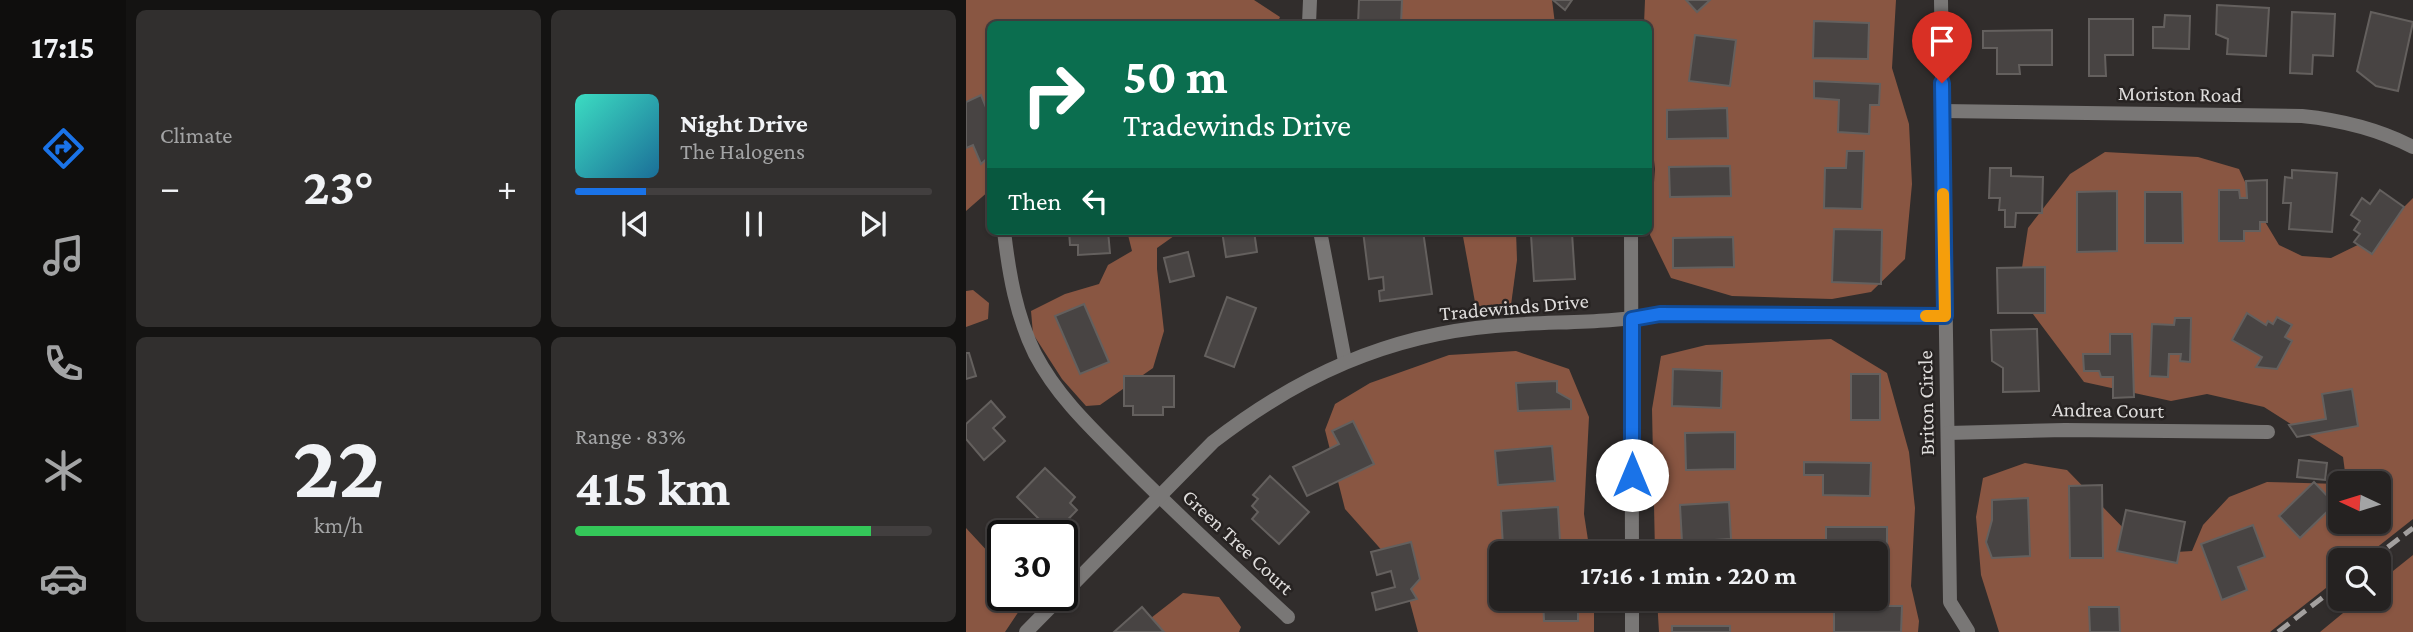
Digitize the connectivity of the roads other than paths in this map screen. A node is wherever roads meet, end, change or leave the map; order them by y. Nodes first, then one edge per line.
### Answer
1 (1310, 0) edge
2 (1941, 0) edge
3 (1309, 21) edge
4 (1942, 111) junction
5 (2413, 147) edge
6 (1004, 235) edge
7 (1321, 235) edge
8 (1630, 235) edge
9 (1945, 316) junction
10 (1632, 319) junction
11 (1345, 361) junction
12 (2268, 432) dead end
13 (1948, 433) junction
14 (1159, 497) junction
15 (1632, 541) edge
16 (1632, 611) edge
17 (1289, 617) dead end
18 (1968, 631) edge
19 (1026, 632) edge
20 (1632, 632) edge

1 - 3 street
2 - 4 street, Briton Circle
4 - 5 street, Moriston Road
4 - 9 street, Briton Circle
6 - 14 street, Green Tree Court
7 - 11 street
8 - 10 street
9 - 10 street, Tradewinds Drive
9 - 13 street, Briton Circle
10 - 11 street, Tradewinds Drive
10 - 15 street
11 - 14 street, Tradewinds Drive
12 - 13 street, Andrea Court
13 - 18 street, Briton Circle
14 - 17 street, Green Tree Court
14 - 19 street, Tradewinds Drive
16 - 20 street

